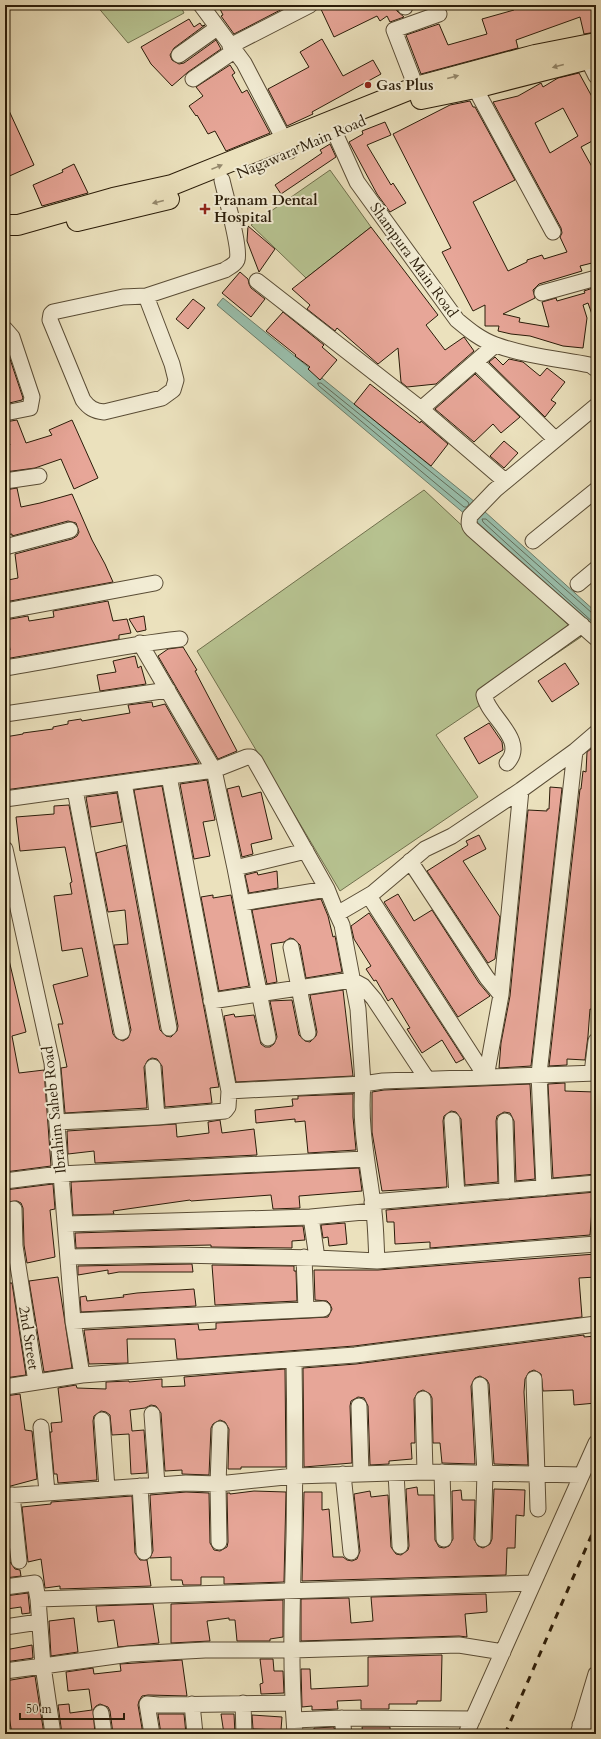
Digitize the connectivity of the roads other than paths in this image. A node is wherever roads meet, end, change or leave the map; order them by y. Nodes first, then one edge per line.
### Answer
1 (201, 5) edge
2 (310, 5) edge
3 (439, 14) dead end
4 (217, 28) junction
5 (232, 48) junction
6 (593, 53) edge
7 (180, 55) dead end
8 (596, 76) edge
9 (193, 79) dead end
10 (416, 87) junction
11 (475, 88) junction
12 (332, 127) junction
13 (287, 146) junction
14 (222, 180) junction
15 (5, 225) edge
16 (553, 232) dead end
17 (5, 238) edge
18 (596, 278) edge
19 (257, 281) dead end
20 (542, 293) dead end
21 (146, 296) junction
22 (5, 329) edge
23 (495, 345) junction
24 (477, 363) junction
25 (594, 366) edge
26 (596, 406) edge
27 (421, 409) junction
28 (5, 413) edge
29 (556, 439) junction
30 (39, 476) dead end
31 (5, 481) edge
32 (505, 481) junction
33 (596, 490) edge
34 (70, 530) dead end
35 (533, 541) dead end
36 (5, 547) edge
37 (596, 568) edge
38 (155, 583) dead end
39 (578, 584) dead end
40 (5, 611) edge
41 (582, 625) junction
42 (596, 638) edge
43 (180, 639) dead end
44 (140, 643) junction
45 (5, 668) edge
46 (168, 690) junction
47 (5, 714) edge
48 (596, 733) edge
49 (575, 751) junction
50 (507, 762) dead end
51 (214, 770) junction
52 (168, 776) junction
53 (124, 783) junction
54 (75, 790) junction
55 (521, 790) junction
56 (5, 799) edge
57 (5, 849) edge
58 (306, 851) junction
59 (410, 861) junction
60 (235, 868) junction
61 (327, 889) junction
62 (369, 896) junction
63 (242, 903) junction
64 (337, 914) junction
65 (291, 947) dead end
66 (352, 980) junction
67 (299, 988) junction
68 (260, 994) junction
69 (501, 995) junction
70 (211, 1000) junction
71 (169, 1028) dead end
72 (122, 1032) dead end
73 (308, 1033) dead end
74 (268, 1038) dead end
75 (596, 1041) edge
76 (153, 1067) dead end
77 (594, 1073) edge
78 (539, 1074) junction
79 (486, 1077) junction
80 (427, 1079) junction
81 (363, 1084) junction
82 (229, 1091) junction
83 (157, 1117) junction
84 (452, 1120) dead end
85 (505, 1121) dead end
86 (57, 1122) junction
87 (365, 1160) junction
88 (60, 1174) junction
89 (5, 1180) edge
90 (596, 1183) edge
91 (544, 1188) junction
92 (507, 1191) junction
93 (457, 1195) junction
94 (373, 1206) junction
95 (5, 1211) edge
96 (311, 1217) junction
97 (66, 1224) junction
98 (596, 1244) edge
99 (10, 1247) edge
100 (68, 1257) junction
101 (310, 1257) junction
102 (377, 1261) junction
103 (323, 1309) dead end
104 (306, 1310) junction
105 (73, 1321) junction
106 (596, 1324) edge
107 (294, 1360) junction
108 (82, 1375) junction
109 (534, 1379) dead end
110 (36, 1382) junction
111 (480, 1385) dead end
112 (5, 1387) edge
113 (423, 1400) dead end
114 (359, 1406) dead end
115 (152, 1414) dead end
116 (102, 1420) dead end
117 (41, 1428) dead end
118 (220, 1429) dead end
119 (596, 1443) edge
120 (425, 1472) junction
121 (442, 1472) junction
122 (396, 1473) junction
123 (485, 1473) junction
124 (343, 1474) junction
125 (361, 1474) junction
126 (536, 1474) junction
127 (581, 1475) junction
128 (295, 1476) junction
129 (218, 1484) junction
130 (157, 1485) junction
131 (140, 1486) junction
132 (107, 1488) junction
133 (47, 1492) junction
134 (8, 1495) edge
135 (538, 1509) dead end
136 (444, 1539) dead end
137 (483, 1539) dead end
138 (219, 1542) dead end
139 (400, 1546) dead end
140 (144, 1552) dead end
141 (351, 1552) dead end
142 (19, 1561) dead end
143 (533, 1583) junction
144 (5, 1587) edge
145 (293, 1591) junction
146 (38, 1599) junction
147 (39, 1622) junction
148 (5, 1627) edge
149 (292, 1650) junction
150 (503, 1652) junction
151 (43, 1666) junction
152 (5, 1671) edge
153 (596, 1674) edge
154 (292, 1702) junction
155 (243, 1703) junction
156 (192, 1704) junction
157 (101, 1714) dead end
158 (342, 1718) junction
159 (473, 1719) junction
160 (596, 1725) edge
161 (294, 1727) edge
162 (579, 1729) edge
163 (53, 1734) edge
164 (104, 1734) edge
165 (152, 1734) edge
166 (195, 1734) edge
167 (244, 1734) edge
168 (344, 1734) edge
169 (466, 1734) edge

1 - 4 street
2 - 5 street
3 - 10 street
4 - 5 street
4 - 7 street
5 - 9 street
5 - 13 street
6 - 8 street
10 -> 6 main road
6 -> 11 main road, Nagawara Main Road
10 - 12 main road
11 - 12 main road, Nagawara Main Road
11 - 16 street
12 - 13 main road
12 - 23 street, Shampura Main Road
13 - 14 main road, Nagawara Main Road
15 -> 13 main road
14 -> 17 main road, Nagawara Main Road
14 - 21 street
18 - 20 street
19 - 27 street
21 - 21 street
22 - 28 street
23 - 24 street
23 - 25 street, Shampura Main Road
24 - 27 street
24 - 29 street
26 - 29 street
27 - 32 street
29 - 32 street
30 - 31 street
32 - 41 street
33 - 35 street
34 - 36 street
37 - 39 street
38 - 40 street
41 - 42 street
41 - 50 street
43 - 44 street
44 - 45 street
44 - 46 street
46 - 47 street
46 - 51 street
48 - 49 street
49 - 55 street
49 - 78 street
51 - 52 street
51 - 58 street
51 - 60 street
52 - 53 street
52 - 70 street
53 - 54 street
53 - 71 street
54 - 56 street
54 - 72 street
55 - 59 street
55 - 69 street
57 - 86 street, Ibrahim Saheb Road
58 - 60 street
58 - 61 street
59 - 62 street
59 - 69 street
60 - 63 street
61 - 63 street
61 - 64 street
62 - 64 street
62 - 79 street
63 - 68 street
64 - 66 street
65 - 67 street
66 - 67 street
66 - 80 street
66 - 81 street
67 - 68 street
67 - 73 street
68 - 70 street
68 - 74 street
69 - 79 street
70 - 82 street
75 - 77 street
76 - 83 street
77 - 78 street
78 - 79 street
78 - 91 street
79 - 80 street
80 - 81 street
81 - 82 street
81 - 87 street
82 - 83 street
83 - 86 street
84 - 93 street
85 - 92 street
86 - 88 street, Ibrahim Saheb Road
87 - 88 street
87 - 94 street
88 - 89 street
88 - 97 street, Ibrahim Saheb Road
90 - 91 street
91 - 92 street
92 - 93 street
93 - 94 street
94 - 96 street
94 - 102 street
95 - 99 street, 2nd Street
96 - 97 street
96 - 101 street
97 - 100 street, Ibrahim Saheb Road
98 - 102 street
99 - 110 street, 2nd Street
100 - 101 street
100 - 105 street, Ibrahim Saheb Road
101 - 102 street
101 - 104 street
103 - 104 street
104 - 105 street
105 - 108 street, Ibrahim Saheb Road
106 - 107 street
107 - 108 street
107 - 128 street
108 - 110 street
109 - 126 street
110 - 112 street
111 - 123 street
113 - 120 street
114 - 125 street
115 - 130 street
116 - 132 street
117 - 133 street
118 - 129 street
119 - 127 street
120 - 121 street
120 - 122 street
121 - 123 street
121 - 136 street
122 - 125 street
122 - 139 street
123 - 126 street
123 - 137 street
124 - 125 street
124 - 128 street
124 - 141 street
126 - 127 street
126 - 135 street
127 - 143 street
128 - 129 street
128 - 145 street
129 - 130 street
129 - 138 street
130 - 131 street
131 - 132 street
131 - 140 street
132 - 133 street
133 - 134 street
134 - 142 street
143 - 145 street
143 - 150 street
144 - 146 street
145 - 146 street
145 - 149 street
146 - 147 street
147 - 148 street
147 - 151 street
149 - 150 street
149 - 151 street
149 - 154 street
150 - 159 street
151 - 152 street
151 - 163 street
153 - 162 street
154 - 155 street
154 - 161 street
155 - 156 street
155 - 167 street
156 - 165 street
156 - 166 street
157 - 164 street
158 - 159 street
158 - 161 street
158 - 168 street
159 - 169 street
160 - 162 street

